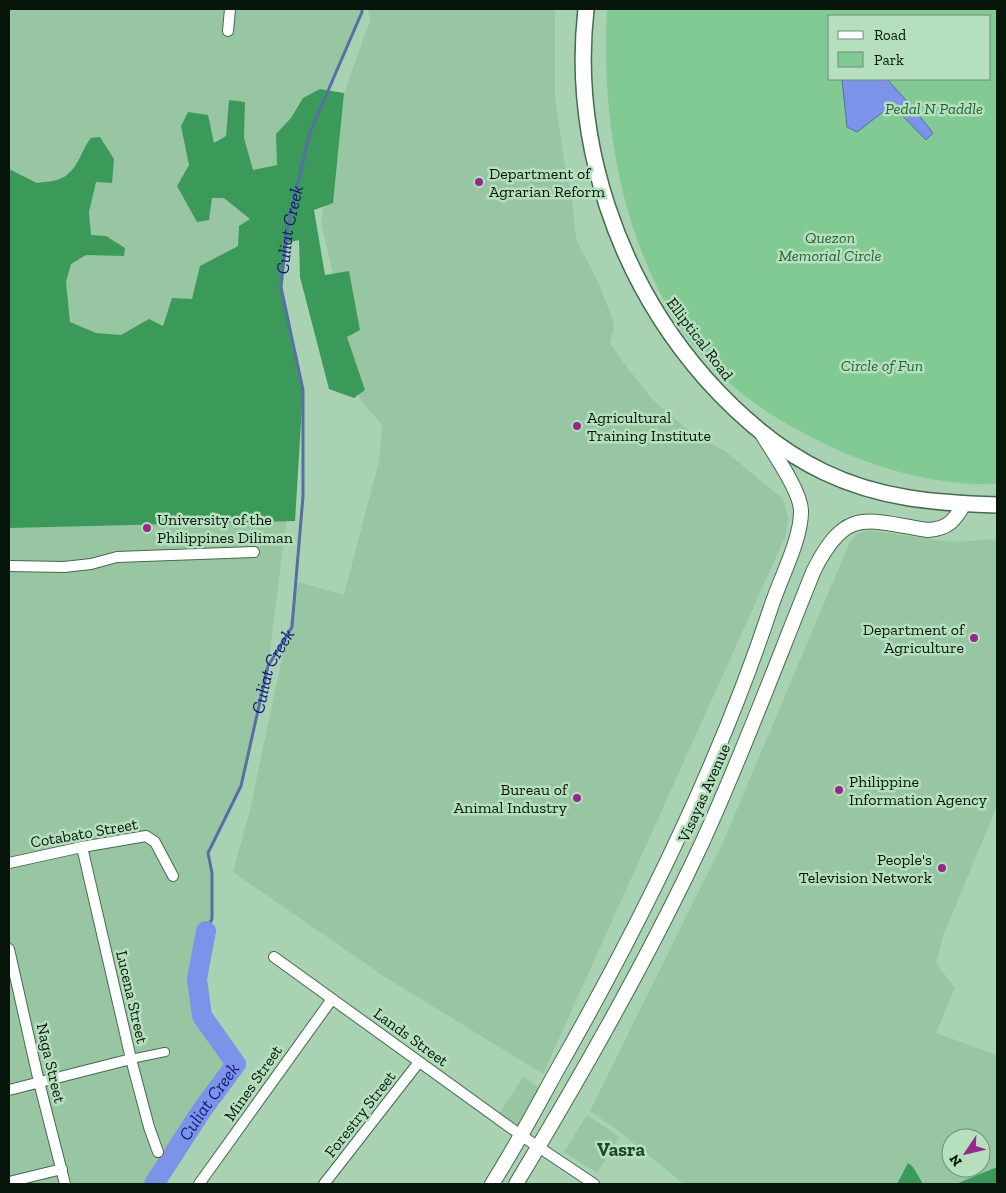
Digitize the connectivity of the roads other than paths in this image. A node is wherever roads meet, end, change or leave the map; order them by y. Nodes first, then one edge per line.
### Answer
1 (230, 9) edge
2 (586, 9) edge
3 (228, 31) dead end
4 (762, 433) junction
5 (964, 504) junction
6 (997, 505) edge
7 (254, 552) dead end
8 (9, 566) edge
9 (742, 685) junction
10 (764, 694) junction
11 (735, 703) junction
12 (757, 713) junction
13 (82, 847) junction
14 (9, 863) edge
15 (174, 876) dead end
16 (9, 949) edge
17 (274, 957) dead end
18 (332, 998) junction
19 (165, 1052) dead end
20 (131, 1059) junction
21 (419, 1062) junction
22 (39, 1082) junction
23 (9, 1090) edge
24 (531, 1141) junction
25 (158, 1152) dead end
26 (62, 1170) junction
27 (9, 1182) edge
28 (65, 1184) edge
29 (199, 1184) edge
30 (324, 1184) edge
31 (492, 1184) edge
32 (516, 1184) edge
33 (594, 1184) edge

1 - 3 street
2 - 4 main road, Elliptical Road
4 - 5 main road, Elliptical Road
4 - 9 main road, Visayas Avenue
5 - 6 main road, Elliptical Road
5 - 10 main road, Visayas Avenue
7 - 8 street
9 - 10 main road
9 - 11 main road, Visayas Avenue
10 - 12 main road, Visayas Avenue
11 - 12 main road
11 - 24 main road, Visayas Avenue
12 - 24 main road, Visayas Avenue
13 - 14 street, Cotabato Street
13 - 15 street, Cotabato Street
13 - 20 street, Lucena Street
16 - 22 street, Naga Street
17 - 18 street, Lands Street
18 - 21 street, Lands Street
18 - 29 street, Mines Street
19 - 20 street
20 - 22 street
20 - 25 street, Lucena Street
21 - 24 street, Lands Street
21 - 30 street, Forestry Street
22 - 23 street
22 - 26 street, Naga Street
24 - 31 main road, Visayas Avenue
24 - 32 main road, Visayas Avenue
24 - 33 street, Lands Street
26 - 27 street
26 - 28 street, Naga Street

